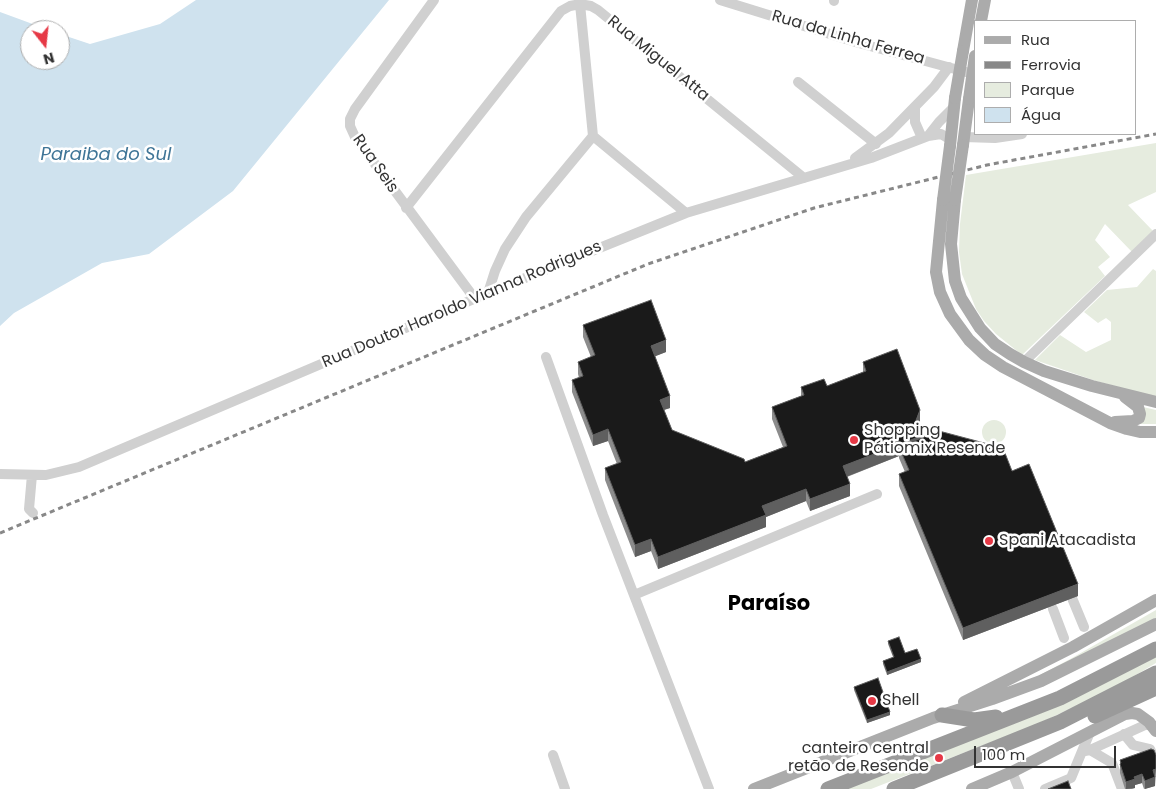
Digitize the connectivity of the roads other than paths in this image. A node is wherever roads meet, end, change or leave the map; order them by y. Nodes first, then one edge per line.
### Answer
1 (434, 0) edge
2 (720, 0) edge
3 (972, 0) edge
4 (985, 0) edge
5 (580, 4) junction
6 (981, 20) edge
7 (969, 53) edge
8 (949, 67) junction
9 (974, 75) edge
10 (798, 82) dead end
11 (955, 102) junction
12 (915, 107) junction
13 (1015, 135) edge
14 (593, 136) junction
15 (925, 137) junction
16 (964, 141) junction
17 (950, 143) junction
18 (876, 144) junction
19 (848, 163) junction
20 (804, 178) junction
21 (949, 200) junction
22 (406, 208) junction
23 (686, 213) junction
24 (1156, 234) edge
25 (488, 293) junction
26 (475, 299) junction
27 (546, 357) dead end
28 (1024, 362) junction
29 (1120, 394) junction
30 (1156, 402) edge
31 (1110, 423) junction
32 (1156, 432) edge
33 (0, 474) edge
34 (32, 475) junction
35 (876, 494) dead end
36 (33, 513) dead end
37 (634, 595) junction
38 (1072, 598) dead end
39 (1156, 600) edge
40 (1053, 609) dead end
41 (1156, 624) edge
42 (1084, 627) dead end
43 (1064, 638) dead end
44 (1156, 649) edge
45 (1156, 673) edge
46 (1156, 688) edge
47 (1060, 698) junction
48 (942, 714) junction
49 (1154, 728) edge
50 (1090, 732) junction
51 (1124, 734) junction
52 (553, 755) dead end
53 (971, 759) junction
54 (1156, 763) edge
55 (1012, 772) junction
56 (1071, 778) junction
57 (565, 789) edge
58 (709, 789) edge
59 (754, 789) edge
60 (828, 789) edge
61 (894, 789) edge
62 (972, 789) edge
63 (1019, 789) edge
64 (1045, 789) edge
65 (1076, 789) edge
66 (1122, 789) edge

1 - 22 street, Rua Seis
2 - 8 street, Rua da Linha Ferrea
3 - 7 main road
4 - 6 main road
5 - 14 street
5 - 20 street, Rua Miguel Atta
5 - 22 street
7 - 11 main road, bridge
7 - 16 main road, bridge
8 - 9 street, Rua da Linha Ferrea
8 - 12 street
10 - 18 street
11 - 15 street
11 - 17 main road
12 - 15 street
12 - 18 street
13 - 16 street
14 - 23 street
14 - 25 street
15 - 17 street
15 - 19 street, Rua Doutor Haroldo Vianna Rodrigues
16 - 21 main road, bridge
17 - 21 main road, bridge
18 - 19 street
19 - 20 street, Rua Doutor Haroldo Vianna Rodrigues
20 - 23 street, Rua Doutor Haroldo Vianna Rodrigues
21 - 28 main road
21 - 31 main road
22 - 26 street, Rua Seis
23 - 25 street, Rua Doutor Haroldo Vianna Rodrigues
24 - 28 street
25 - 26 street, Rua Doutor Haroldo Vianna Rodrigues
26 - 34 street, Rua Doutor Haroldo Vianna Rodrigues
27 - 37 street
28 - 29 main road
29 - 30 main road
29 - 31 main road
31 - 32 main road
33 - 34 street, Rua Doutor Haroldo Vianna Rodrigues
34 - 36 street
35 - 37 street
37 - 58 street
38 - 42 street
39 - 48 main road
40 - 43 street
41 - 48 main road
44 - 47 highway
45 - 53 highway
46 - 53 highway
47 - 48 highway
47 - 60 highway
48 - 59 main road
49 - 50 main road
49 - 51 street
50 - 55 main road
50 - 56 street
51 - 54 street
51 - 66 street
52 - 57 street
53 - 61 highway
55 - 62 main road
55 - 63 street
56 - 64 street
56 - 65 street

